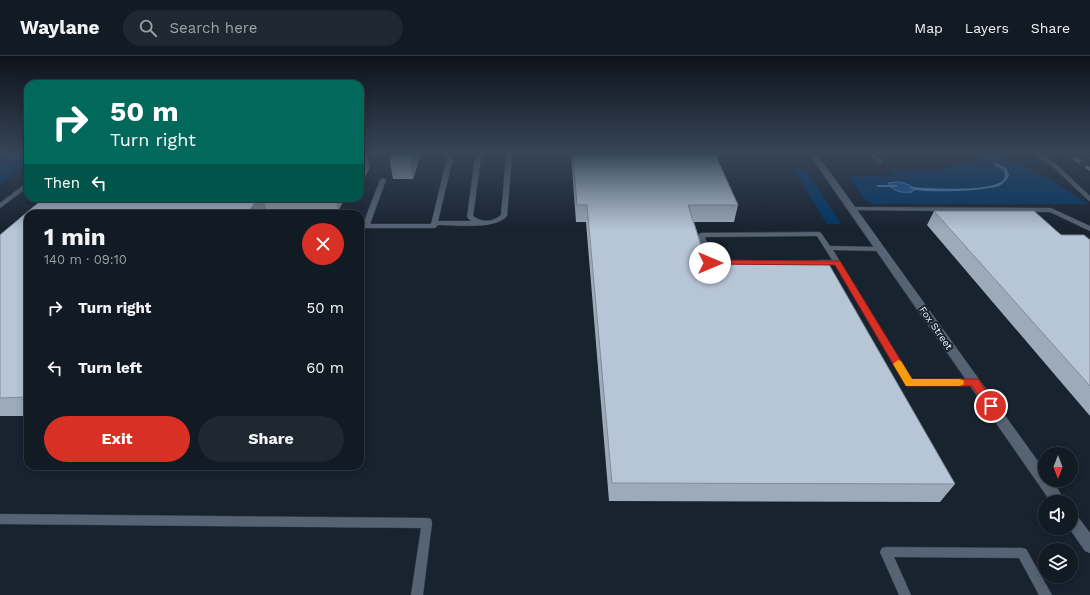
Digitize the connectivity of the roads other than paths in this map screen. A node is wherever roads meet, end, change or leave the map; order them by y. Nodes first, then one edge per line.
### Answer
1 (444, 179) edge
2 (475, 179) edge
3 (507, 179) edge
4 (831, 179) edge
5 (1069, 179) edge
6 (383, 180) dead end
7 (24, 187) edge
8 (1090, 199) edge
9 (0, 206) edge
10 (852, 209) junction
11 (434, 223) junction
12 (364, 224) edge
13 (487, 224) junction
14 (364, 226) edge
15 (1090, 229) edge
16 (828, 248) junction
17 (880, 249) junction
18 (813, 262) edge
19 (837, 262) junction
20 (726, 263) edge
21 (974, 382) junction
22 (1054, 495) edge
23 (0, 519) edge
24 (1078, 529) edge
25 (1090, 546) edge
26 (417, 595) edge
27 (905, 595) edge
28 (1046, 595) edge

1 - 11 lane
2 - 13 lane
3 - 13 lane
4 - 10 street, Fox Street
5 - 8 lane
6 - 12 lane
7 - 9 lane
10 - 15 lane
10 - 17 street, Fox Street
11 - 13 lane
11 - 14 lane
16 - 17 lane
16 - 19 lane
16 - 20 lane
17 - 21 street, Fox Street
18 - 19 lane
19 - 21 lane
21 - 22 street, Fox Street
23 - 26 lane
24 - 25 street
27 - 28 lane

